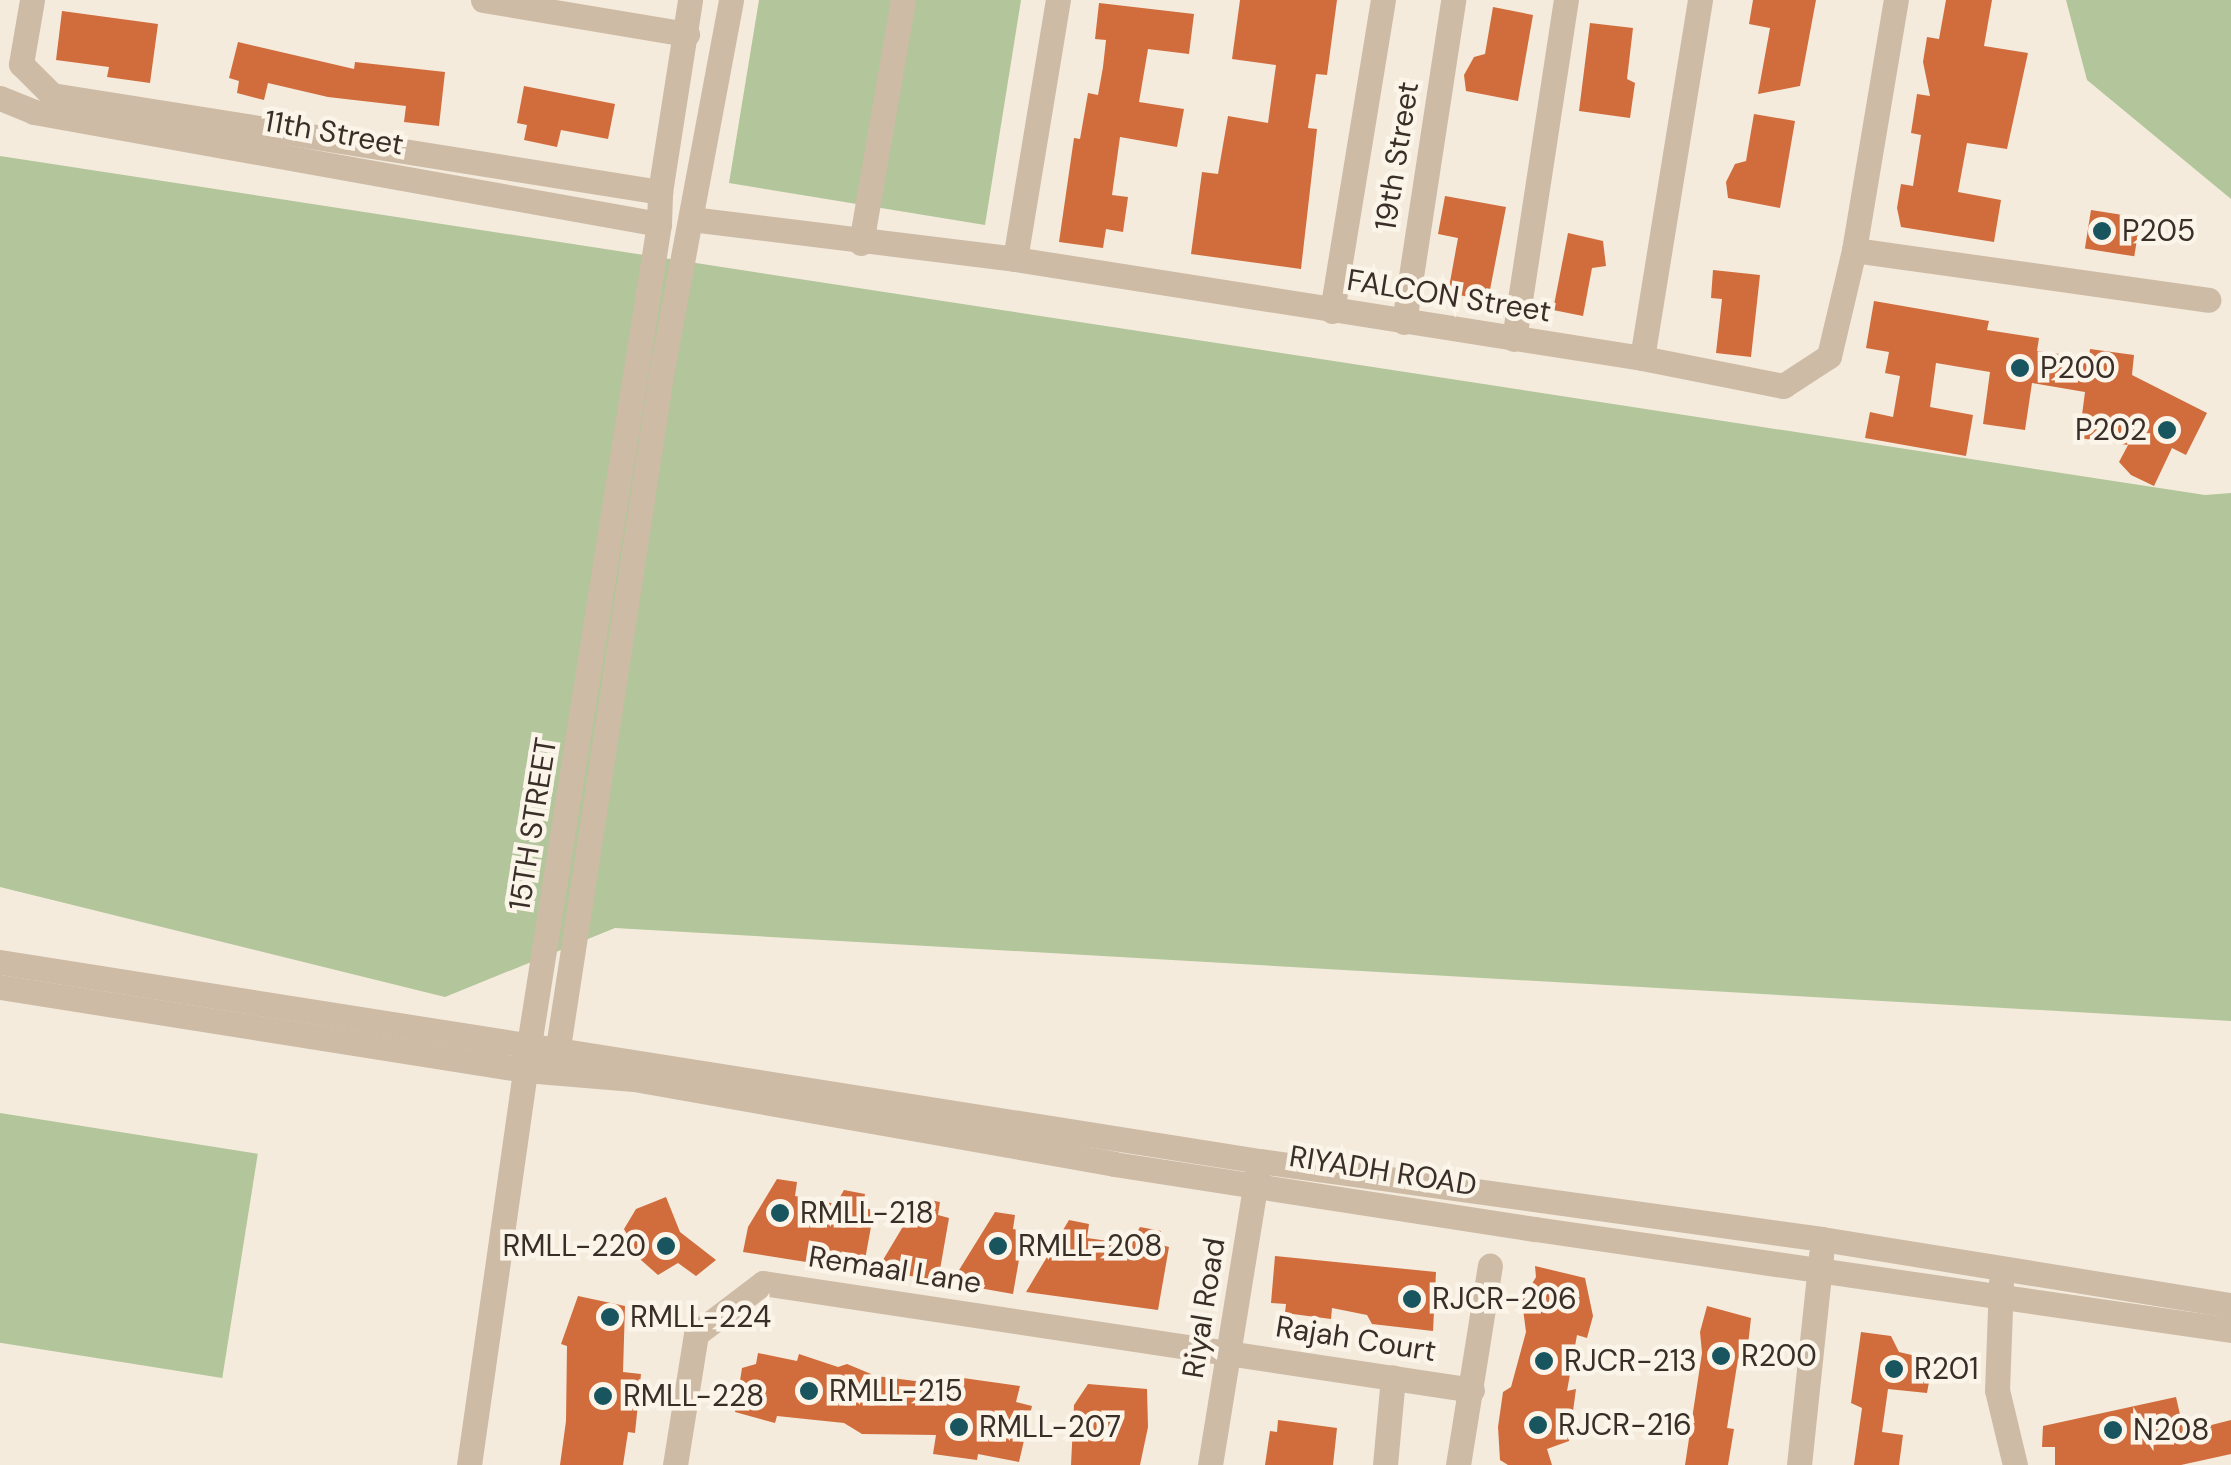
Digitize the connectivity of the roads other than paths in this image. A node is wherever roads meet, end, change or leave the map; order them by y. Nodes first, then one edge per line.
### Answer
1 (32, 0) edge
2 (484, 0) edge
3 (690, 0) edge
4 (731, 0) edge
5 (903, 0) edge
6 (1058, 0) edge
7 (1383, 0) edge
8 (1454, 0) edge
9 (1566, 0) edge
10 (1700, 0) edge
11 (1896, 0) edge
12 (687, 34) junction
13 (0, 98) edge
14 (660, 192) junction
15 (691, 220) junction
16 (660, 224) junction
17 (861, 243) junction
18 (1854, 250) junction
19 (1015, 259) junction
20 (2208, 300) dead end
21 (1332, 311) junction
22 (1404, 322) junction
23 (1514, 339) junction
24 (1642, 358) junction
25 (0, 962) edge
26 (0, 987) edge
27 (558, 1047) junction
28 (528, 1058) junction
29 (1258, 1172) junction
30 (1822, 1240) junction
31 (1490, 1266) dead end
32 (1819, 1270) junction
33 (2001, 1283) junction
34 (2231, 1305) edge
35 (2231, 1330) edge
36 (1231, 1354) junction
37 (1393, 1377) junction
38 (1472, 1390) junction
39 (470, 1465) edge
40 (675, 1465) edge
41 (1210, 1465) edge
42 (1385, 1465) edge
43 (1458, 1465) edge
44 (1799, 1465) edge
45 (2015, 1465) edge

1 - 14 street
2 - 12 street
3 - 12 street, 15TH STREET
4 - 15 street
5 - 17 street
6 - 19 street
7 - 21 street, 19th Street
8 - 22 street, 19th Street
9 - 23 street
10 - 24 street
11 - 18 street, FALCON Street
12 - 14 street, 15TH STREET
13 - 16 street, 11th Street
14 - 16 street, 15TH STREET
15 - 17 street, FALCON Street
15 - 27 street
16 - 28 street, 15TH STREET
17 - 19 street, FALCON Street
18 - 20 street
18 - 24 street, FALCON Street
19 - 21 street, FALCON Street
21 - 22 street, FALCON Street
22 - 23 street, FALCON Street
23 - 24 street, FALCON Street
25 - 28 street
26 - 28 street
27 - 28 street, RIYADH ROAD
27 - 29 street, RIYADH ROAD
28 - 29 street, RIYADH ROAD
28 - 39 street, 15TH STREET
29 - 30 street, RIYADH ROAD
29 - 32 street, RIYADH ROAD
29 - 36 street, Riyal Road
30 - 32 street
30 - 33 street, RIYADH ROAD
31 - 38 street, Rajah Court
32 - 33 street, RIYADH ROAD
32 - 44 street
33 - 34 street, RIYADH ROAD
33 - 35 street, RIYADH ROAD
33 - 45 street
36 - 37 street, Rajah Court
36 - 40 street, Remaal Lane
36 - 41 street, Riyal Road
37 - 38 street, Rajah Court
37 - 42 street
38 - 43 street, Rajah Court

